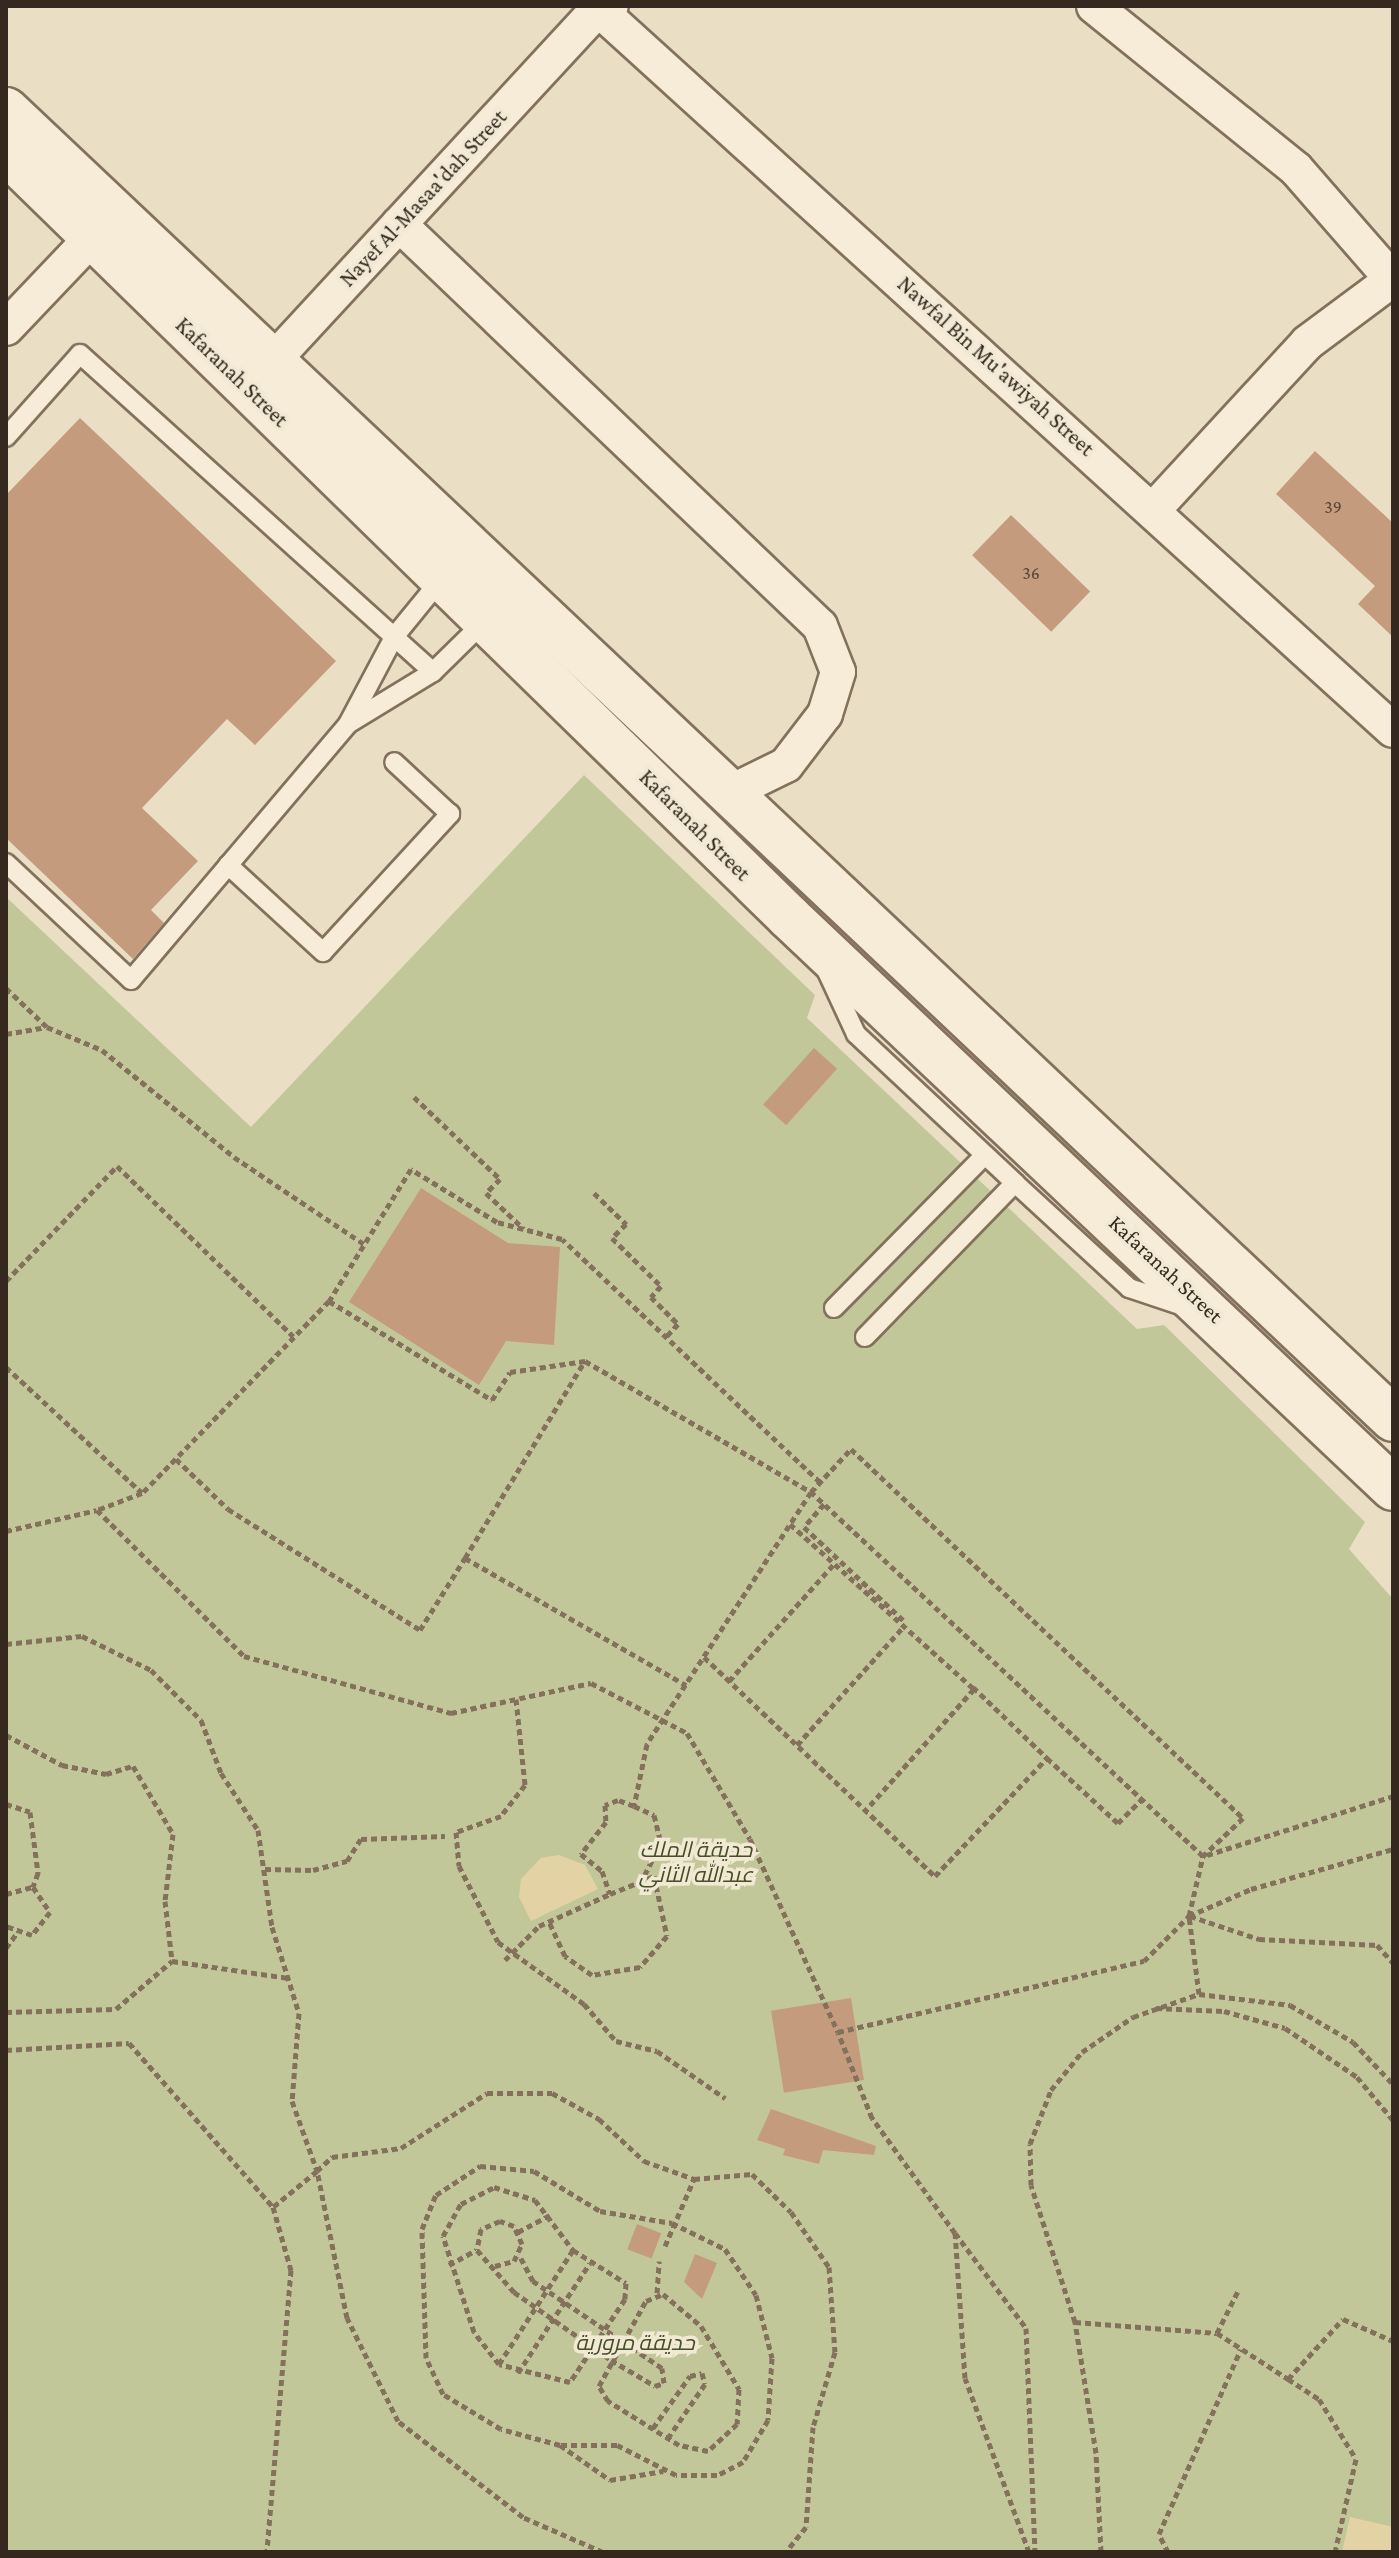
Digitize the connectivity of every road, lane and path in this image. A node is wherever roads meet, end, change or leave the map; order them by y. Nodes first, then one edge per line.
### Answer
1 (1094, 6) edge
2 (601, 7) edge
3 (6, 110) edge
4 (6, 152) edge
5 (399, 224) junction
6 (104, 226) junction
7 (1393, 279) edge
8 (6, 328) edge
9 (260, 375) junction
10 (6, 437) edge
11 (1154, 509) junction
12 (443, 577) junction
13 (486, 619) junction
14 (394, 637) junction
15 (433, 672) junction
16 (348, 724) junction
17 (1393, 730) edge
18 (394, 762) dead end
19 (733, 791) junction
20 (6, 863) edge
21 (228, 865) junction
22 (820, 946) junction
23 (6, 988) edge
24 (47, 1027) junction
25 (6, 1034) edge
26 (414, 1097) dead end
27 (985, 1155) junction
28 (1015, 1183) junction
29 (594, 1193) dead end
30 (525, 1230) junction
31 (364, 1244) junction
32 (6, 1281) edge
33 (329, 1301) junction
34 (834, 1308) dead end
35 (1208, 1309) junction
36 (293, 1336) junction
37 (666, 1337) junction
38 (865, 1337) dead end
39 (585, 1361) junction
40 (6, 1367) edge
41 (1393, 1419) edge
42 (176, 1459) junction
43 (820, 1482) junction
44 (1393, 1488) edge
45 (811, 1492) junction
46 (142, 1493) junction
47 (824, 1504) junction
48 (97, 1510) junction
49 (790, 1524) junction
50 (6, 1531) edge
51 (465, 1558) junction
52 (834, 1564) junction
53 (904, 1626) junction
54 (6, 1644) edge
55 (704, 1657) junction
56 (729, 1681) junction
57 (686, 1686) junction
58 (974, 1689) junction
59 (516, 1699) junction
60 (664, 1720) junction
61 (6, 1735) edge
62 (797, 1745) junction
63 (1047, 1758) junction
64 (1393, 1796) edge
65 (1143, 1798) junction
66 (6, 1804) edge
67 (634, 1806) junction
68 (866, 1810) junction
69 (445, 1836) dead end
70 (1393, 1849) edge
71 (1203, 1856) junction
72 (265, 1869) junction
73 (641, 1882) junction
74 (33, 1887) junction
75 (6, 1894) edge
76 (610, 1894) junction
77 (1189, 1916) junction
78 (549, 1921) junction
79 (6, 1926) edge
80 (16, 1934) junction
81 (6, 1948) edge
82 (511, 1953) junction
83 (505, 1960) dead end
84 (172, 1961) junction
85 (1393, 1963) edge
86 (289, 1978) junction
87 (1199, 1994) junction
88 (1151, 2008) junction
89 (6, 2012) edge
90 (838, 2032) junction
91 (6, 2050) edge
92 (1393, 2084) edge
93 (725, 2098) dead end
94 (1393, 2120) edge
95 (317, 2171) junction
96 (694, 2179) junction
97 (273, 2207) junction
98 (550, 2215) junction
99 (672, 2223) junction
100 (518, 2232) junction
101 (955, 2233) junction
102 (665, 2246) dead end
103 (477, 2250) junction
104 (573, 2250) junction
105 (519, 2255) junction
106 (659, 2261) dead end
107 (590, 2263) junction
108 (449, 2265) junction
109 (495, 2266) junction
110 (546, 2291) junction
111 (1238, 2291) dead end
112 (657, 2293) junction
113 (564, 2304) junction
114 (534, 2308) junction
115 (553, 2322) junction
116 (1075, 2322) junction
117 (605, 2333) junction
118 (1217, 2333) junction
119 (1393, 2341) edge
120 (621, 2343) junction
121 (1241, 2349) junction
122 (594, 2350) junction
123 (611, 2360) junction
124 (499, 2364) junction
125 (518, 2373) junction
126 (1288, 2379) junction
127 (653, 2428) junction
128 (668, 2438) junction
129 (560, 2445) junction
130 (663, 2471) junction
131 (267, 2552) edge
132 (603, 2552) edge
133 (786, 2552) edge
134 (1029, 2552) edge
135 (1035, 2552) edge
136 (1101, 2552) edge
137 (1168, 2552) edge
138 (1335, 2552) edge

1 - 7 street
2 - 5 street, Nayef Al-Masaa'dah Street
2 - 11 street, Nawfal Bin Mu'awiyah Street
3 - 6 street, Kafaranah Street
4 - 6 street, Kafaranah Street
5 - 9 street, Nayef Al-Masaa'dah Street
5 - 19 street
6 - 8 street
6 - 9 street, Kafaranah Street
7 - 11 street
9 - 12 street, Kafaranah Street
9 - 19 street, Kafaranah Street
10 - 14 lane
11 - 17 street, Nawfal Bin Mu'awiyah Street
12 - 13 street, Kafaranah Street
12 - 14 lane
13 - 15 lane
13 - 22 street, Kafaranah Street
14 - 15 lane
14 - 16 lane
15 - 16 lane
16 - 21 lane
18 - 21 lane
19 - 41 street, Kafaranah Street
20 - 21 lane
22 - 27 lane
22 - 35 street, Kafaranah Street
23 - 24 path
24 - 25 path
24 - 31 path
26 - 30 path
27 - 28 lane
27 - 34 lane
28 - 35 lane
28 - 38 lane
29 - 37 path
30 - 31 path
30 - 37 path
31 - 33 path
32 - 36 path
33 - 36 path
33 - 39 path
35 - 44 street, Kafaranah Street
36 - 42 path
37 - 43 path
39 - 45 path
39 - 51 path
40 - 46 path
42 - 46 path
42 - 51 path
43 - 45 path
43 - 71 path
45 - 47 path
45 - 49 path
46 - 48 path
47 - 58 path
47 - 65 path
48 - 50 path
48 - 59 path
49 - 52 path
49 - 55 path
51 - 57 path
52 - 53 path
52 - 56 path
53 - 58 path
53 - 62 path
54 - 72 path
55 - 56 path
55 - 57 path
56 - 62 path
57 - 60 path
58 - 63 path
58 - 68 path
59 - 60 path
59 - 82 path
60 - 67 path
60 - 90 path
61 - 84 path
62 - 68 path
63 - 65 path
63 - 68 path
64 - 71 path
65 - 71 path
66 - 74 path
67 - 73 path
67 - 76 path
69 - 72 path
70 - 77 path
71 - 77 path
72 - 86 path
73 - 76 path
73 - 78 path
74 - 75 path
74 - 80 path
76 - 78 path
77 - 85 path
77 - 87 path
77 - 90 path
78 - 82 path
79 - 80 path
80 - 81 path
82 - 83 path
82 - 93 path
84 - 86 path
84 - 89 path
86 - 95 path
87 - 88 path
87 - 92 path
88 - 94 path
88 - 116 path
90 - 101 path
91 - 97 path
95 - 96 path
95 - 97 path
95 - 132 path
96 - 99 path
96 - 133 path
97 - 131 path
98 - 100 path
98 - 104 path
98 - 108 path
99 - 102 path
99 - 129 path
99 - 130 path
100 - 103 path
100 - 105 path
101 - 134 path
101 - 135 path
103 - 108 path
103 - 109 path
104 - 107 path
104 - 110 path
105 - 109 path
105 - 110 path
106 - 112 path
107 - 113 path
107 - 117 path
108 - 124 path
109 - 114 path
110 - 113 path
110 - 114 path
111 - 118 path
112 - 120 path
112 - 128 path
113 - 115 path
113 - 117 path
114 - 115 path
114 - 124 path
115 - 122 path
115 - 125 path
116 - 118 path
116 - 136 path
117 - 120 path
117 - 122 path
118 - 121 path
119 - 126 path
120 - 123 path
120 - 123 path
121 - 126 path
121 - 137 path
122 - 123 path
122 - 125 path
123 - 127 path
124 - 125 path
126 - 138 path
127 - 128 path
127 - 128 path
129 - 130 path
129 - 130 path

